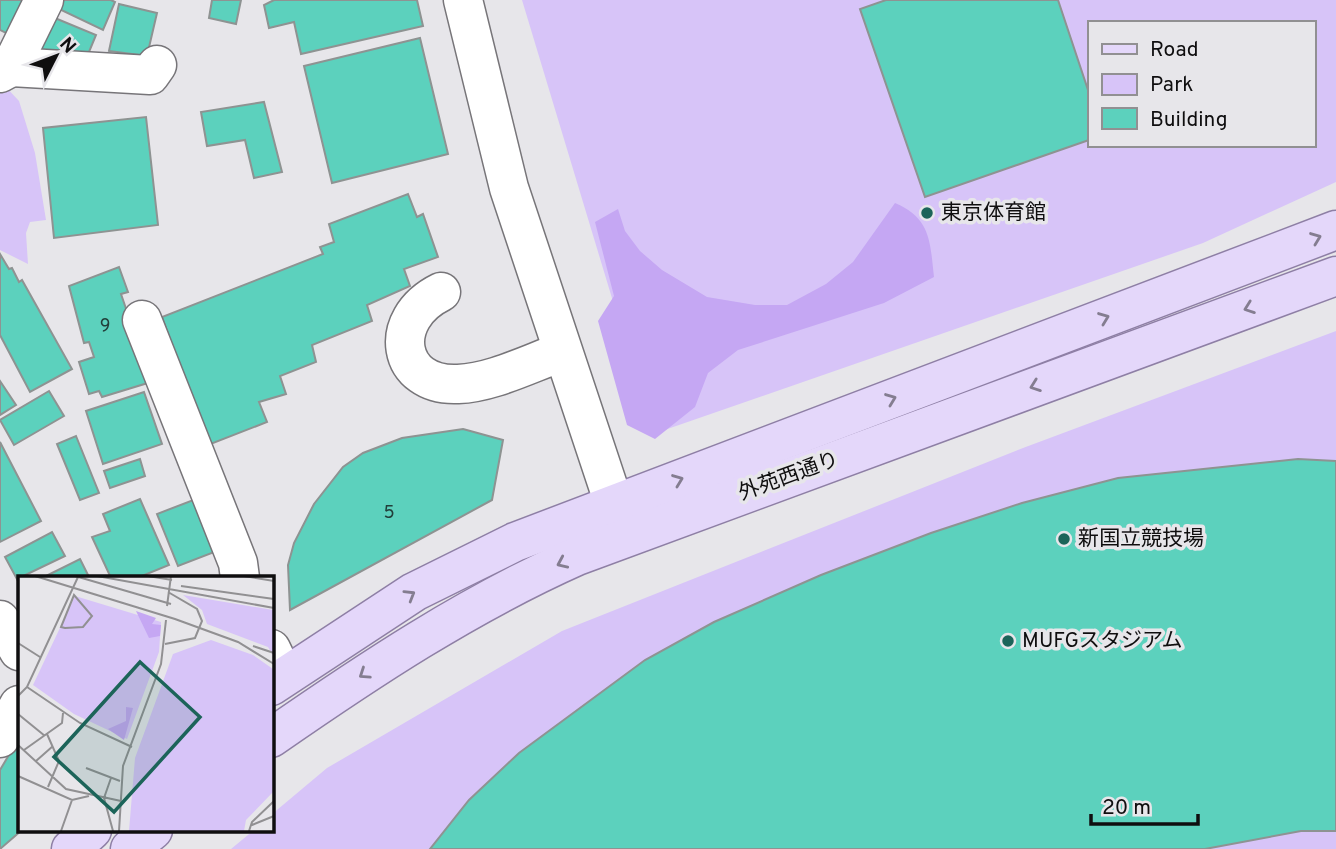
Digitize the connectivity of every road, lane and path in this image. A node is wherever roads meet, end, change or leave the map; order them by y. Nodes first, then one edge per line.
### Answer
1 (44, 0) edge
2 (463, 0) edge
3 (157, 65) dead end
4 (5, 70) edge
5 (1336, 230) edge
6 (1336, 276) edge
7 (441, 292) dead end
8 (142, 320) dead end
9 (562, 352) junction
10 (620, 520) junction
11 (240, 576) edge
12 (0, 620) edge
13 (18, 649) edge
14 (276, 670) edge
15 (18, 707) edge
16 (273, 737) edge
17 (0, 738) edge
18 (90, 832) edge
19 (71, 849) edge

1 - 4 street
2 - 9 street
3 - 4 street
10 -> 5 main road, 外苑西通り
6 -> 10 main road, 外苑西通り
7 - 9 street
8 - 11 street
9 - 10 street
14 -> 10 main road, 外苑西通り
10 -> 16 main road, 外苑西通り
12 - 13 street
15 - 17 street
18 - 19 main road

